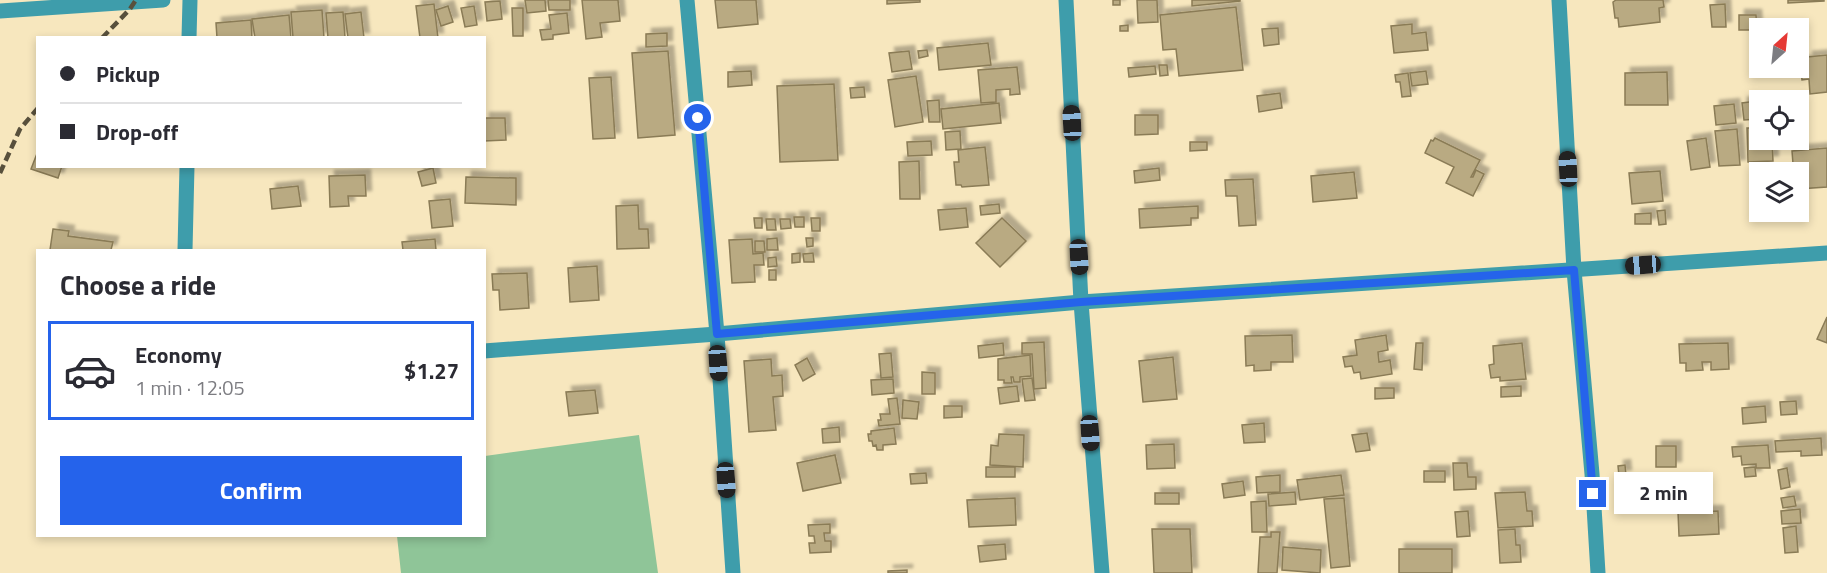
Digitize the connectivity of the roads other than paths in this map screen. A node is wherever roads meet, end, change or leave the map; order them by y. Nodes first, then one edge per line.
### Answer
1 (163, 0) edge
2 (190, 0) edge
3 (687, 0) edge
4 (1066, 0) edge
5 (1559, 0) edge
6 (0, 11) edge
7 (189, 36) edge
8 (187, 168) edge
9 (185, 249) edge
10 (1827, 253) edge
11 (1574, 270) junction
12 (1081, 302) junction
13 (717, 334) junction
14 (486, 351) edge
15 (733, 573) edge
16 (1102, 573) edge
17 (1598, 573) edge

1 - 6 street
2 - 7 street
3 - 13 street
4 - 12 street
5 - 11 street
8 - 9 street
10 - 11 street
11 - 12 street
11 - 17 street
12 - 13 street
12 - 16 street
13 - 14 street
13 - 15 street

